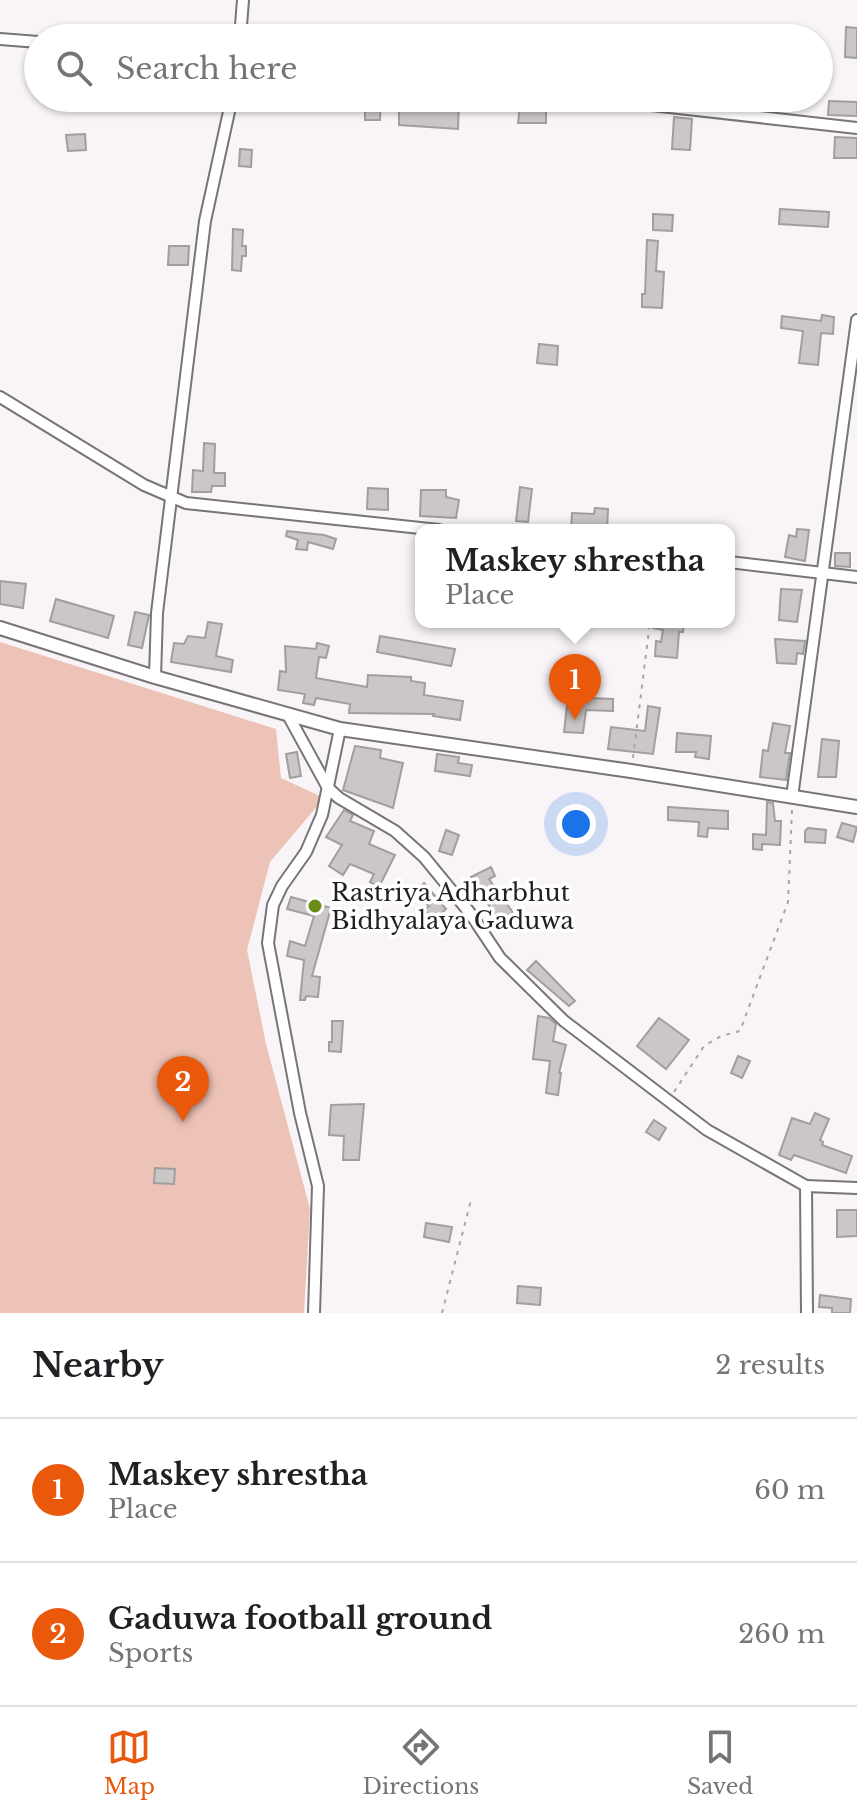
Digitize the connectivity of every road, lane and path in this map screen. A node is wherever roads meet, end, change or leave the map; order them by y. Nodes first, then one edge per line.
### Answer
1 (243, 0) edge
2 (241, 24) edge
3 (0, 39) edge
4 (24, 41) edge
5 (229, 112) edge
6 (714, 112) edge
7 (857, 128) edge
8 (857, 320) edge
9 (0, 397) edge
10 (170, 498) junction
11 (415, 527) edge
12 (735, 563) edge
13 (821, 573) junction
14 (857, 577) edge
15 (0, 628) edge
16 (649, 628) edge
17 (155, 677) junction
18 (288, 715) junction
19 (340, 729) junction
20 (631, 771) junction
21 (328, 788) junction
22 (792, 797) junction
23 (857, 807) edge
24 (669, 1101) junction
25 (806, 1186) junction
26 (857, 1188) edge
27 (471, 1200) dead end
28 (314, 1313) edge
29 (442, 1313) edge
30 (807, 1313) edge

1 - 2 street
3 - 4 street
5 - 10 street
6 - 7 street
8 - 13 street
9 - 10 street
10 - 11 street
10 - 17 street
12 - 13 street
13 - 14 street
13 - 22 street
15 - 17 street
16 - 20 path
17 - 18 street
18 - 19 street
18 - 21 street
19 - 20 street
19 - 21 street
20 - 22 street
21 - 24 street
21 - 28 street
22 - 23 street
22 - 24 path
24 - 25 street
25 - 26 street
25 - 30 street
27 - 29 path

